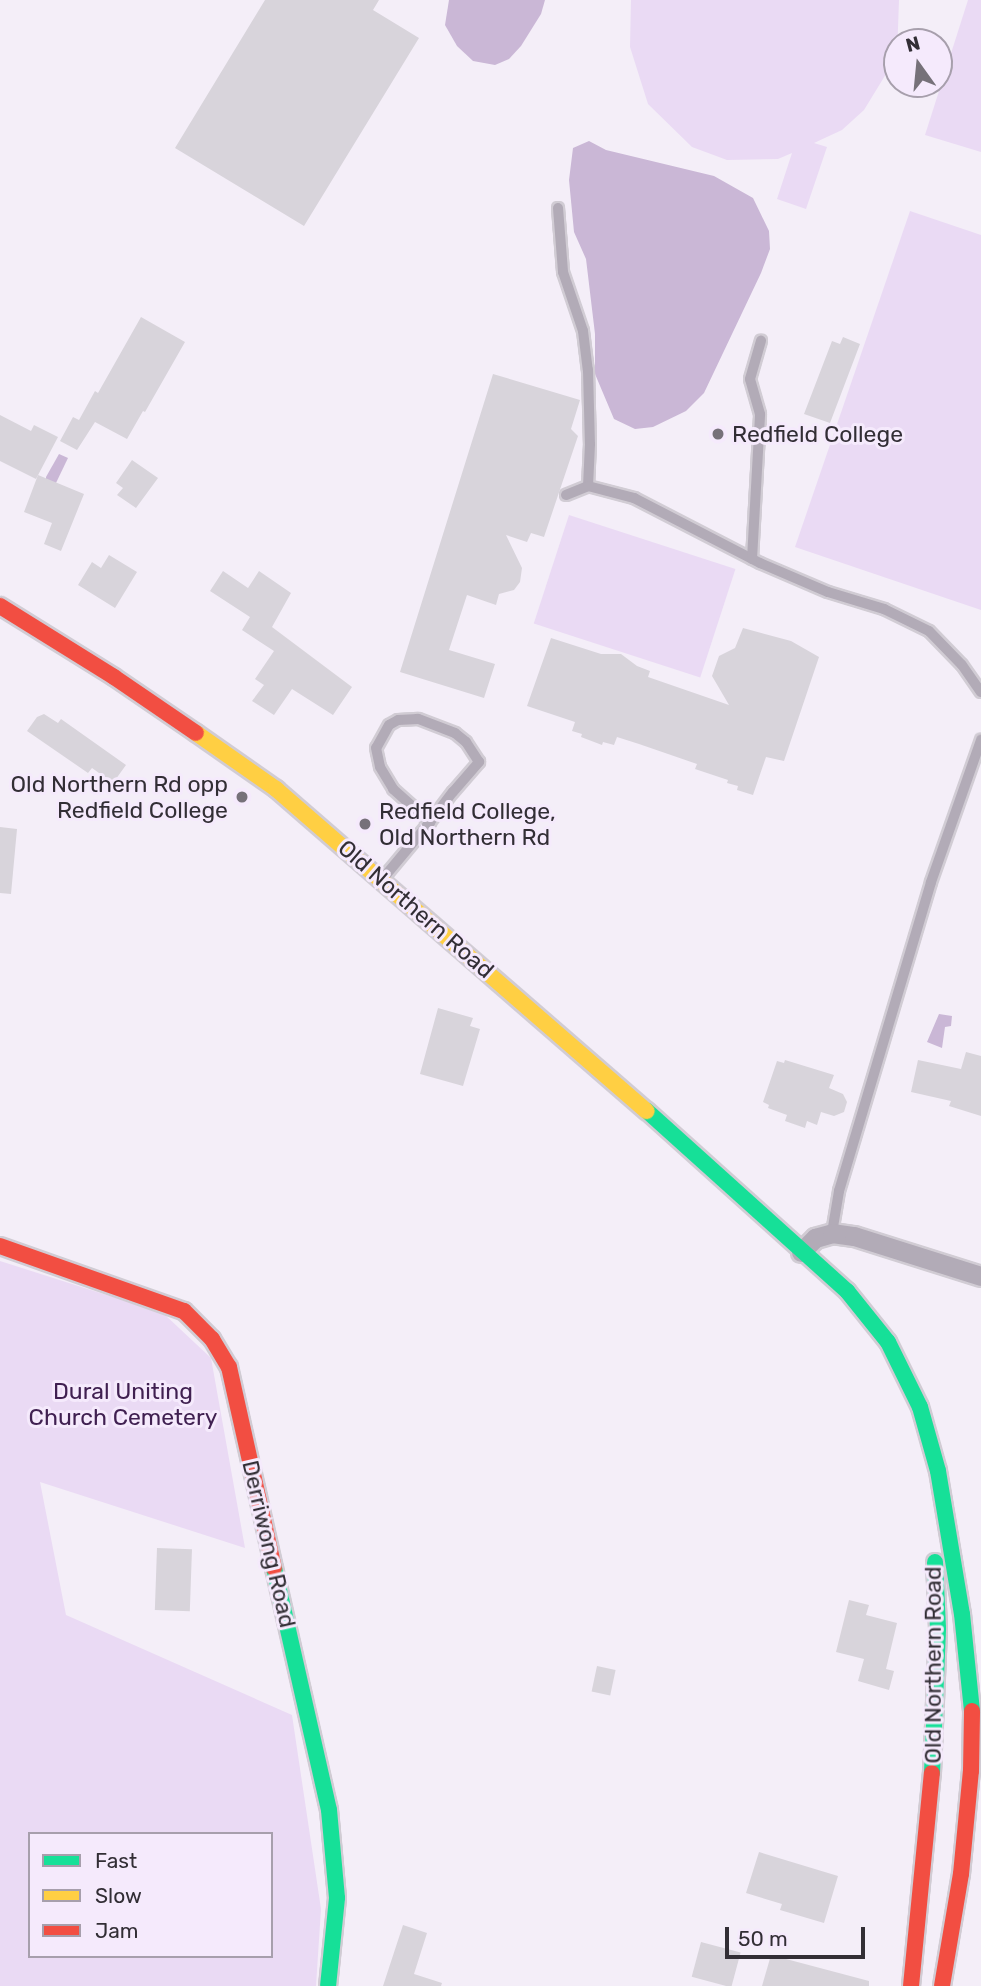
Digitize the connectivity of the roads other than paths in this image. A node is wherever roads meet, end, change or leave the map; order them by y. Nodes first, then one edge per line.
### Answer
1 (558, 208) dead end
2 (761, 341) dead end
3 (588, 486) junction
4 (566, 495) dead end
5 (752, 559) junction
6 (0, 606) edge
7 (981, 692) edge
8 (981, 740) edge
9 (430, 822) junction
10 (383, 878) junction
11 (832, 1233) junction
12 (0, 1246) edge
13 (801, 1252) junction
14 (981, 1276) edge
15 (850, 1321) dead end
16 (887, 1378) dead end
17 (902, 1409) dead end
18 (924, 1492) dead end
19 (930, 1527) dead end
20 (933, 1550) dead end
21 (328, 1986) edge
22 (911, 1986) edge
23 (942, 1986) edge

1 - 3 lane
2 - 5 lane
3 - 4 lane
3 - 5 lane
5 - 7 lane
6 - 10 main road, Old Northern Road
8 - 11 lane
9 - 9 lane
9 - 10 lane
10 - 13 main road, Old Northern Road
11 - 13 street
11 - 14 street
12 - 21 main road, Derriwong Road
13 - 15 main road, Old Northern Road
13 - 23 main road, Old Northern Road
16 - 17 main road
18 - 19 main road
20 - 22 main road, Old Northern Road

